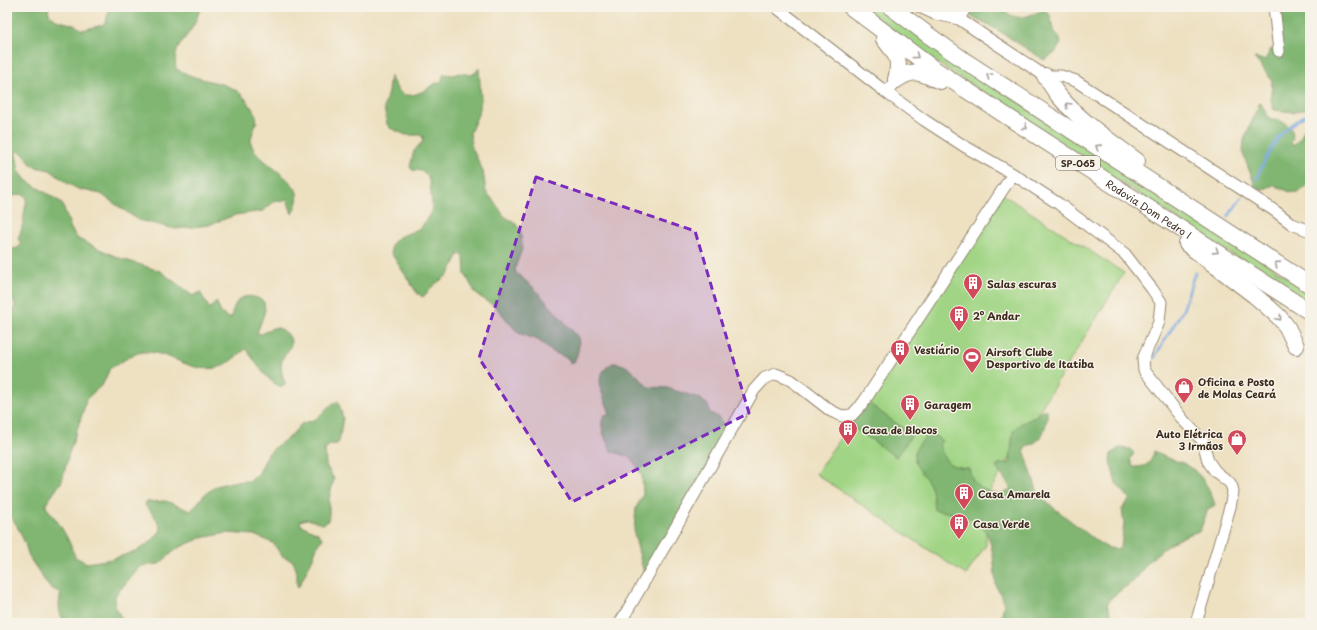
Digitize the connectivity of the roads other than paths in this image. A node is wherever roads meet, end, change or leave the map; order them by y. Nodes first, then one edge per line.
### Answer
1 (776, 7) edge
2 (852, 7) edge
3 (891, 7) edge
4 (920, 7) edge
5 (951, 7) edge
6 (966, 7) edge
7 (1274, 7) edge
8 (866, 18) junction
9 (959, 19) junction
10 (1279, 52) dead end
11 (1045, 76) junction
12 (892, 86) junction
13 (985, 101) junction
14 (1082, 166) junction
15 (1013, 174) junction
16 (1310, 231) edge
17 (1230, 233) junction
18 (1310, 285) edge
19 (1310, 312) edge
20 (1296, 346) dead end
21 (620, 623) edge
22 (1196, 623) edge

1 - 12 street
2 - 8 highway, Rodovia Dom Pedro I / SP-065
17 -> 3 highway, SP-065
4 - 9 street
5 - 9 street
6 - 9 street
7 - 10 street
8 - 12 highway
8 -> 13 highway, Rodovia Dom Pedro I / SP-065
9 - 11 street
11 - 16 street
17 -> 11 highway
12 - 13 highway
12 - 15 street
13 -> 14 highway, Rodovia Dom Pedro I / SP-065
14 -> 19 highway, Rodovia Dom Pedro I / SP-065
14 -> 20 highway
15 - 21 street
15 - 22 street
18 -> 17 highway, SP-065

